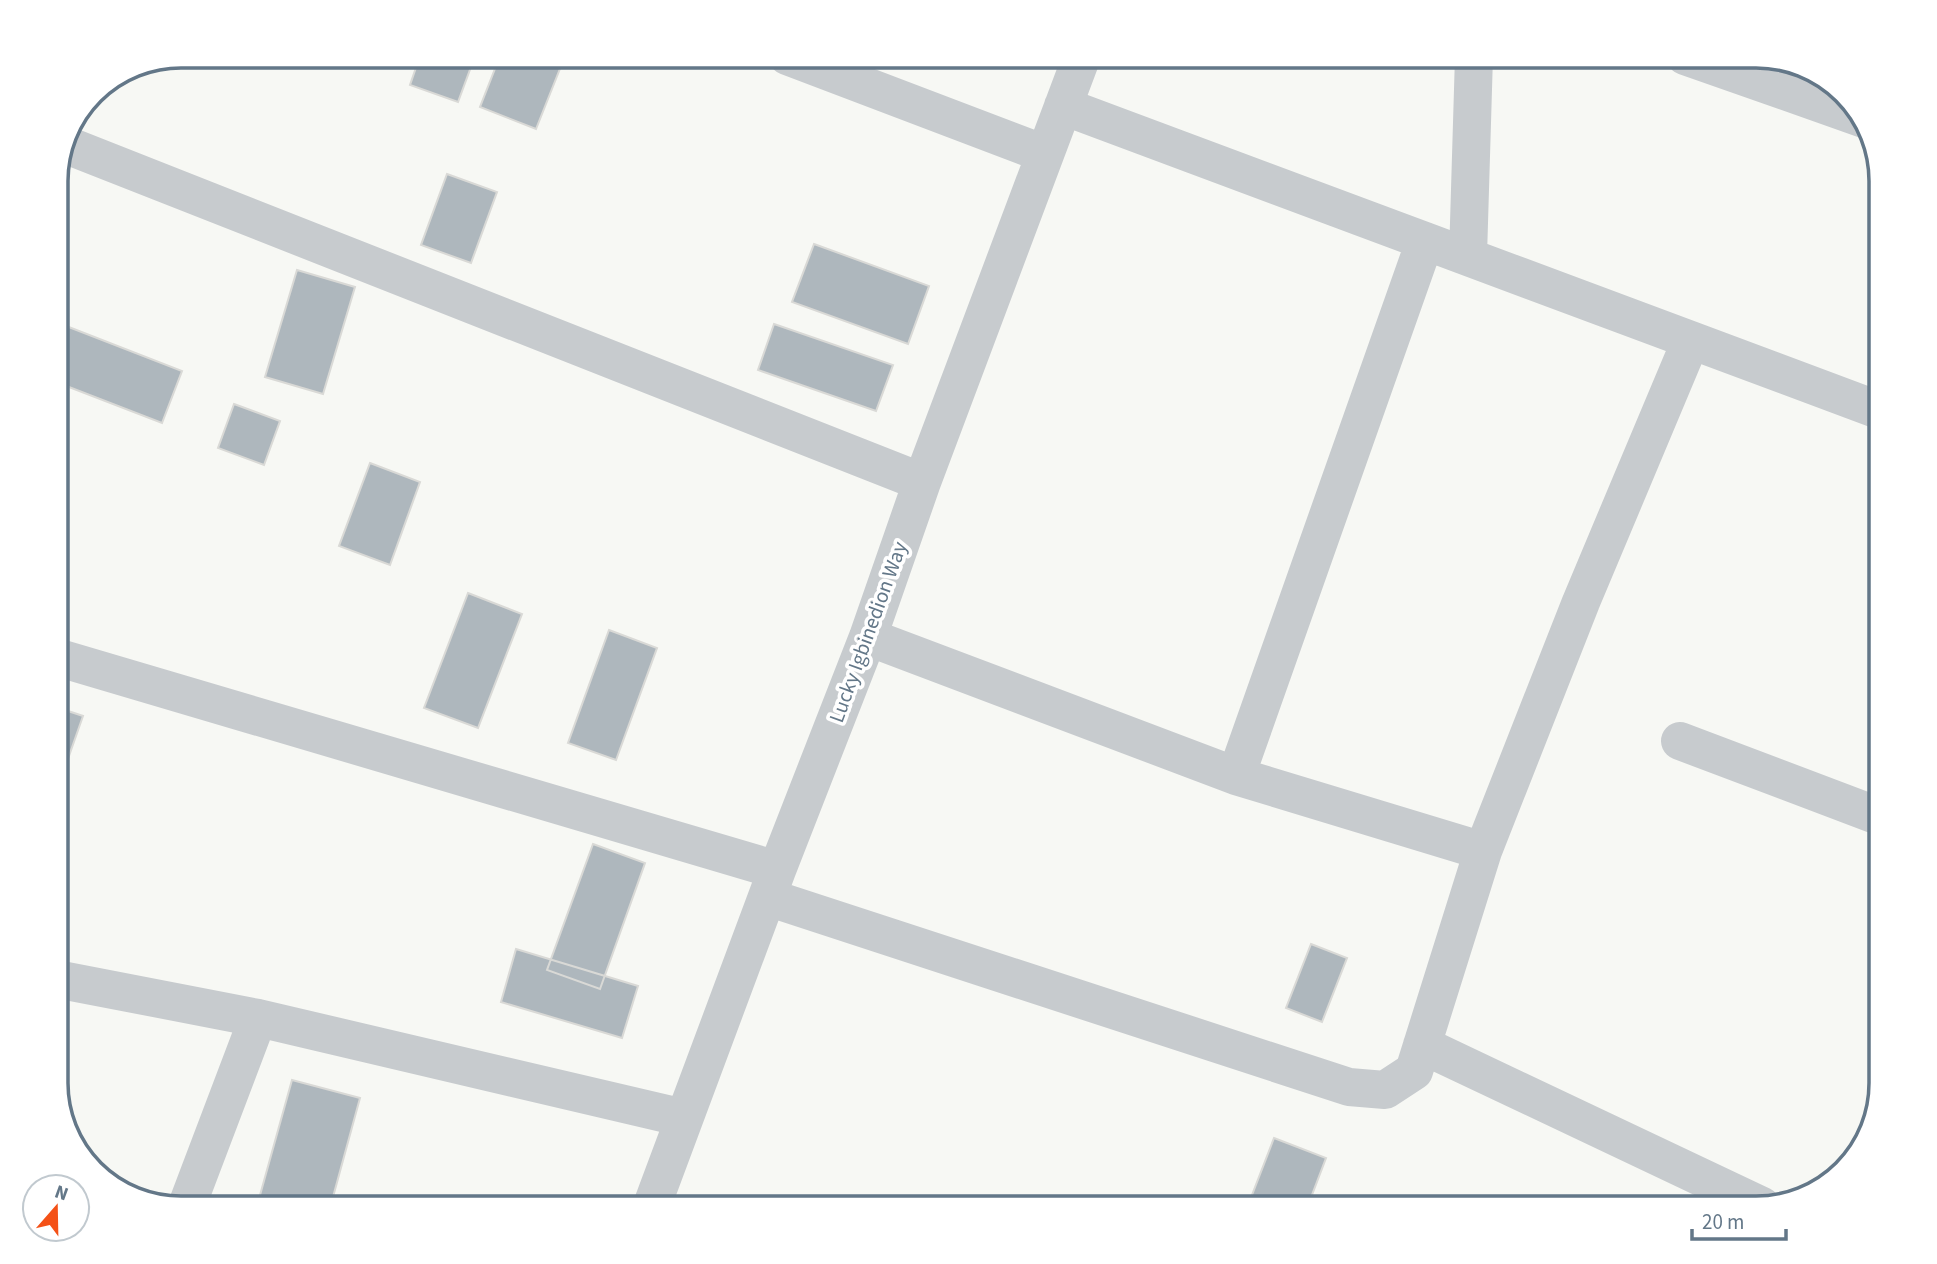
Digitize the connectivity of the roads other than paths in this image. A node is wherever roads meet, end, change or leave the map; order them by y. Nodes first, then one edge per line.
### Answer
1 (818, 68) edge
2 (1077, 68) edge
3 (1474, 68) edge
4 (1719, 68) edge
5 (1063, 106) junction
6 (1845, 112) edge
7 (74, 148) edge
8 (1045, 154) junction
9 (1425, 241) junction
10 (1468, 256) junction
11 (1691, 340) junction
12 (1869, 407) edge
13 (922, 482) junction
14 (868, 637) junction
15 (68, 661) edge
16 (1680, 741) dead end
17 (1236, 776) junction
18 (1869, 812) edge
19 (1483, 852) junction
20 (772, 883) junction
21 (68, 981) edge
22 (258, 1018) junction
23 (1422, 1045) junction
24 (684, 1118) junction
25 (191, 1196) edge
26 (655, 1196) edge
27 (1741, 1196) edge

1 - 8 street
2 - 5 street, Lucky Igbinedion Way
3 - 10 street
4 - 6 street
5 - 8 street, Lucky Igbinedion Way
5 - 9 street
7 - 13 street
8 - 13 street, Lucky Igbinedion Way
9 - 10 street
9 - 17 street
10 - 11 street
11 - 12 street
11 - 19 street
13 - 14 street, Lucky Igbinedion Way
14 - 17 street
14 - 20 street, Lucky Igbinedion Way
15 - 20 street
16 - 18 street
17 - 19 street
19 - 23 street
20 - 23 street
20 - 24 street, Lucky Igbinedion Way
21 - 22 street
22 - 24 street
22 - 25 street
23 - 27 street
24 - 26 street, Lucky Igbinedion Way

